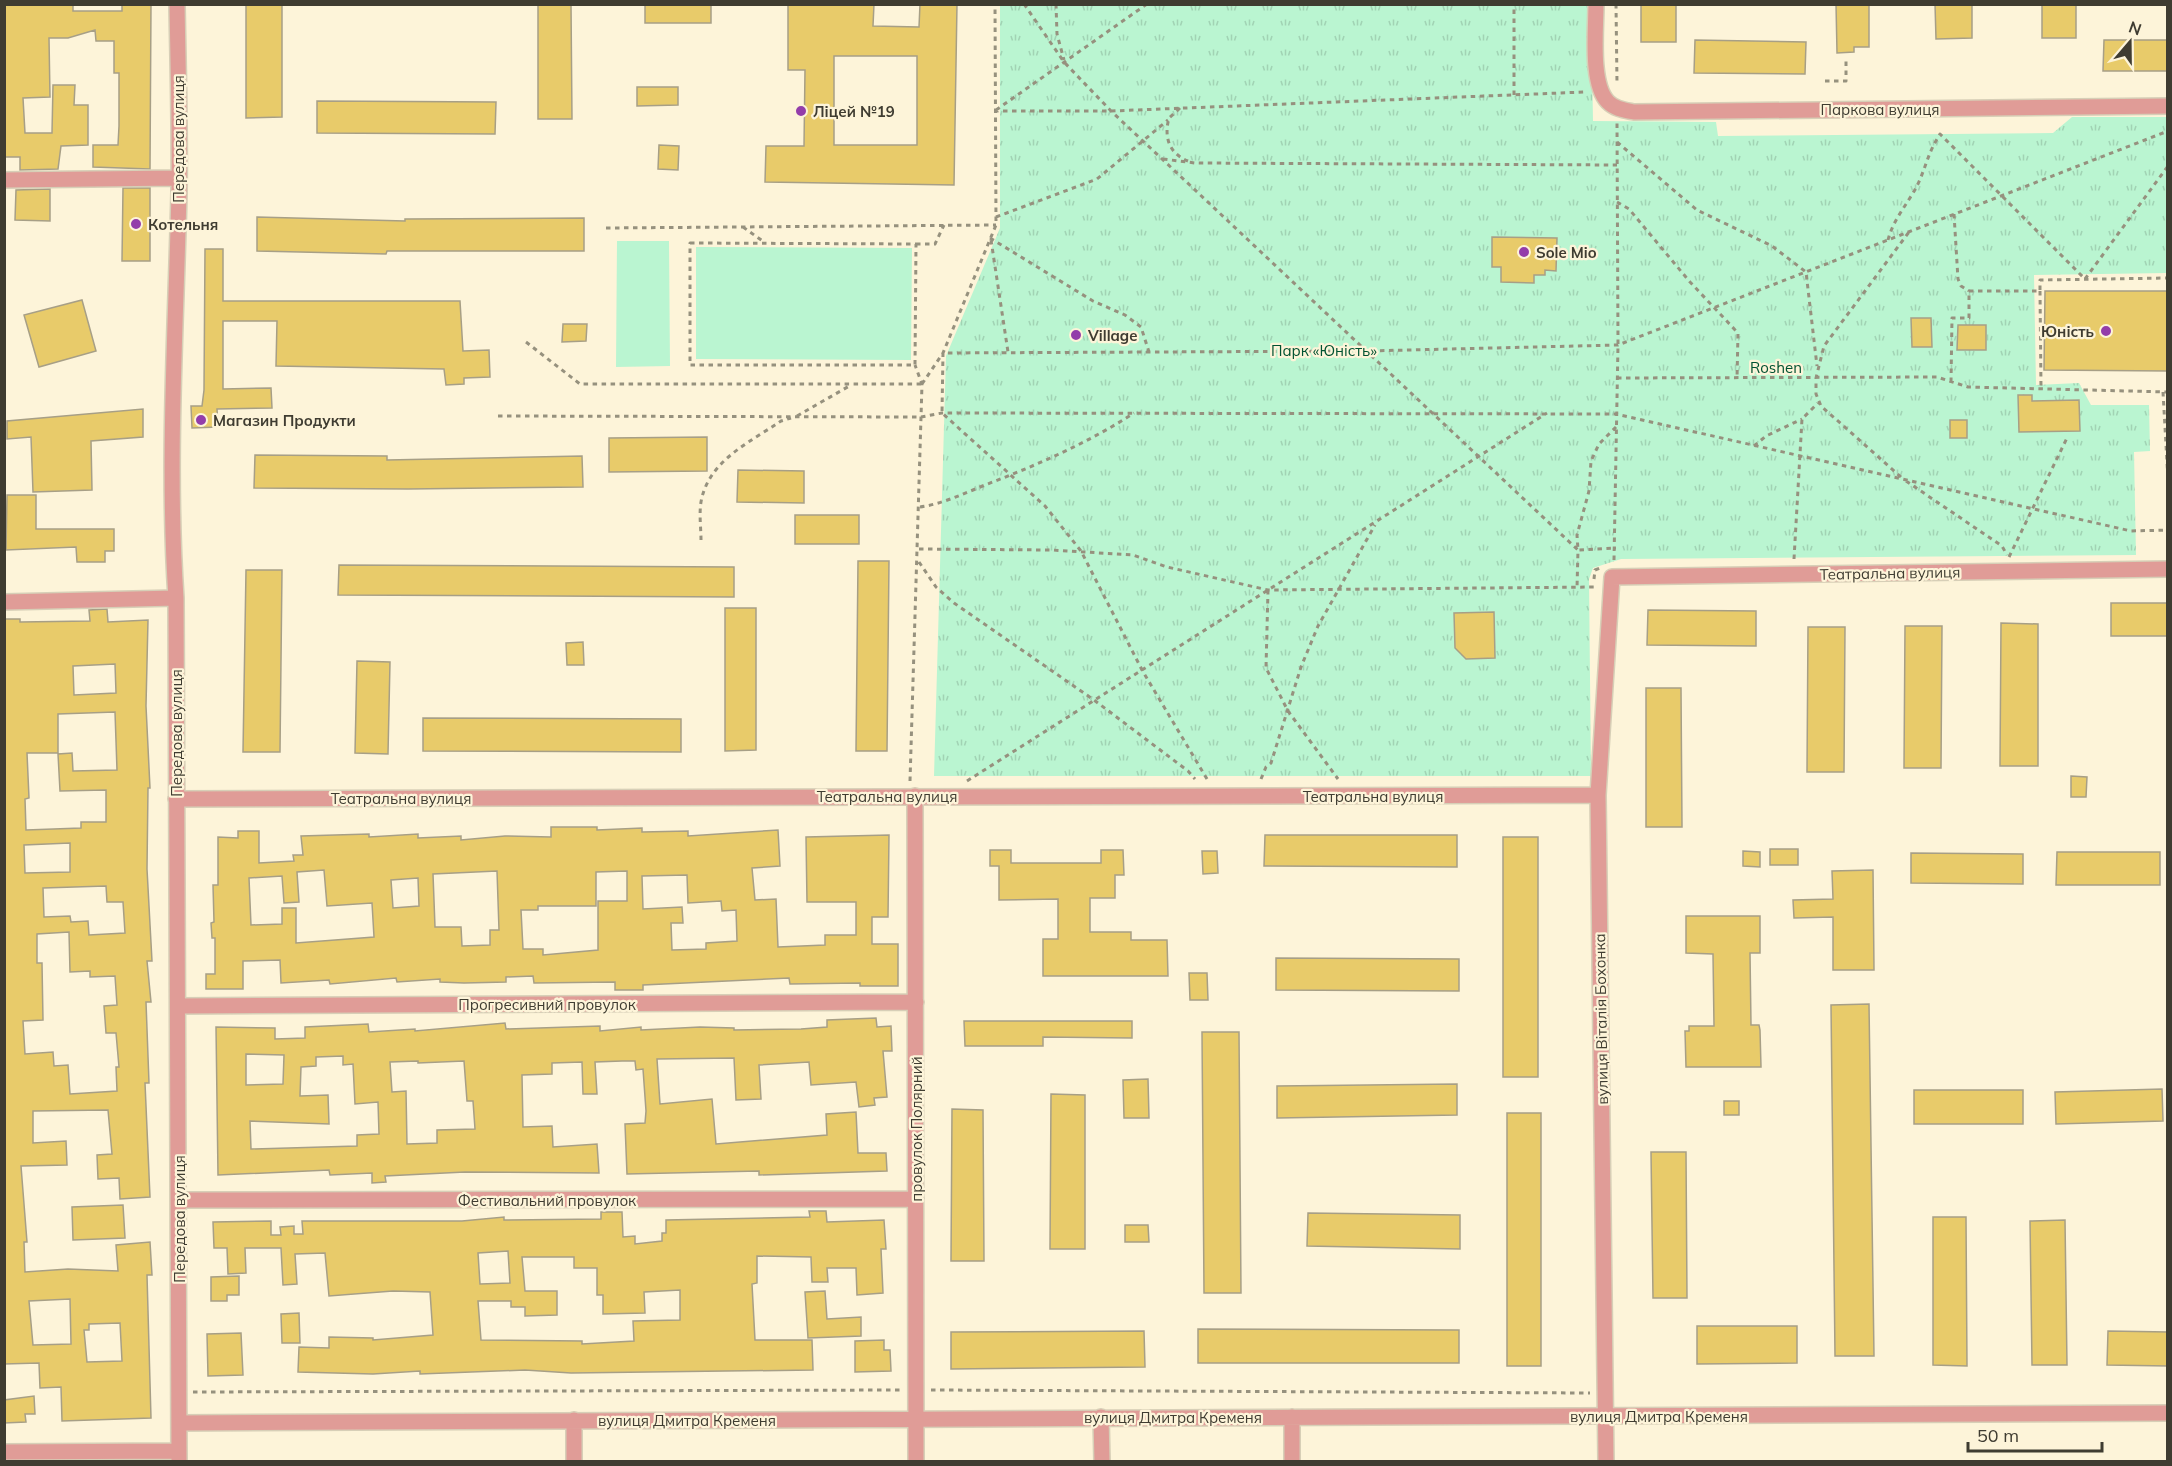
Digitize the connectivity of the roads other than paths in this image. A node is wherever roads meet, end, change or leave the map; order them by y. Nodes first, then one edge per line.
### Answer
1 (177, 4) edge
2 (1596, 4) edge
3 (2168, 106) edge
4 (179, 178) junction
5 (4, 180) edge
6 (2168, 569) edge
7 (1612, 576) joint
8 (176, 598) junction
9 (4, 602) edge
10 (913, 789) junction
11 (1598, 795) junction
12 (176, 799) junction
13 (916, 1002) junction
14 (179, 1006) junction
15 (916, 1199) junction
16 (179, 1200) junction
17 (2168, 1413) edge
18 (1606, 1416) junction
19 (1101, 1417) junction
20 (1292, 1417) junction
21 (917, 1418) junction
22 (574, 1420) junction
23 (179, 1423) junction
24 (4, 1452) edge
25 (179, 1456) edge
26 (574, 1461) edge
27 (916, 1461) edge
28 (1102, 1461) edge
29 (1292, 1461) edge
30 (1606, 1461) edge

1 - 4 street, Передова вулиця
2 - 3 street, Паркова вулиця
4 - 5 street
4 - 8 street, Передова вулиця
6 - 7 street, Театральна вулиця
7 - 11 street, вулиця Віталія Бохонка
8 - 9 street
8 - 12 street, Передова вулиця
10 - 11 street, Театральна вулиця
10 - 12 street, Театральна вулиця
10 - 13 street, провулок Полярний
11 - 18 street, вулиця Віталія Бохонка
12 - 14 street, Передова вулиця
13 - 14 street, Прогресивний провулок
13 - 15 street, провулок Полярний
14 - 16 street, Передова вулиця
15 - 16 street, Фестивальний провулок
15 - 21 street, провулок Полярний
16 - 23 street, Передова вулиця
17 - 18 street, вулиця Дмитра Кременя
18 - 20 street, вулиця Дмитра Кременя
18 - 30 street, вулиця Віталія Бохонка
19 - 20 street, вулиця Дмитра Кременя
19 - 21 street, вулиця Дмитра Кременя
19 - 28 street
20 - 29 street
21 - 22 street, вулиця Дмитра Кременя
21 - 27 street, провулок Полярний
22 - 23 street, вулиця Дмитра Кременя
22 - 26 street
23 - 25 street, Передова вулиця
24 - 25 street

